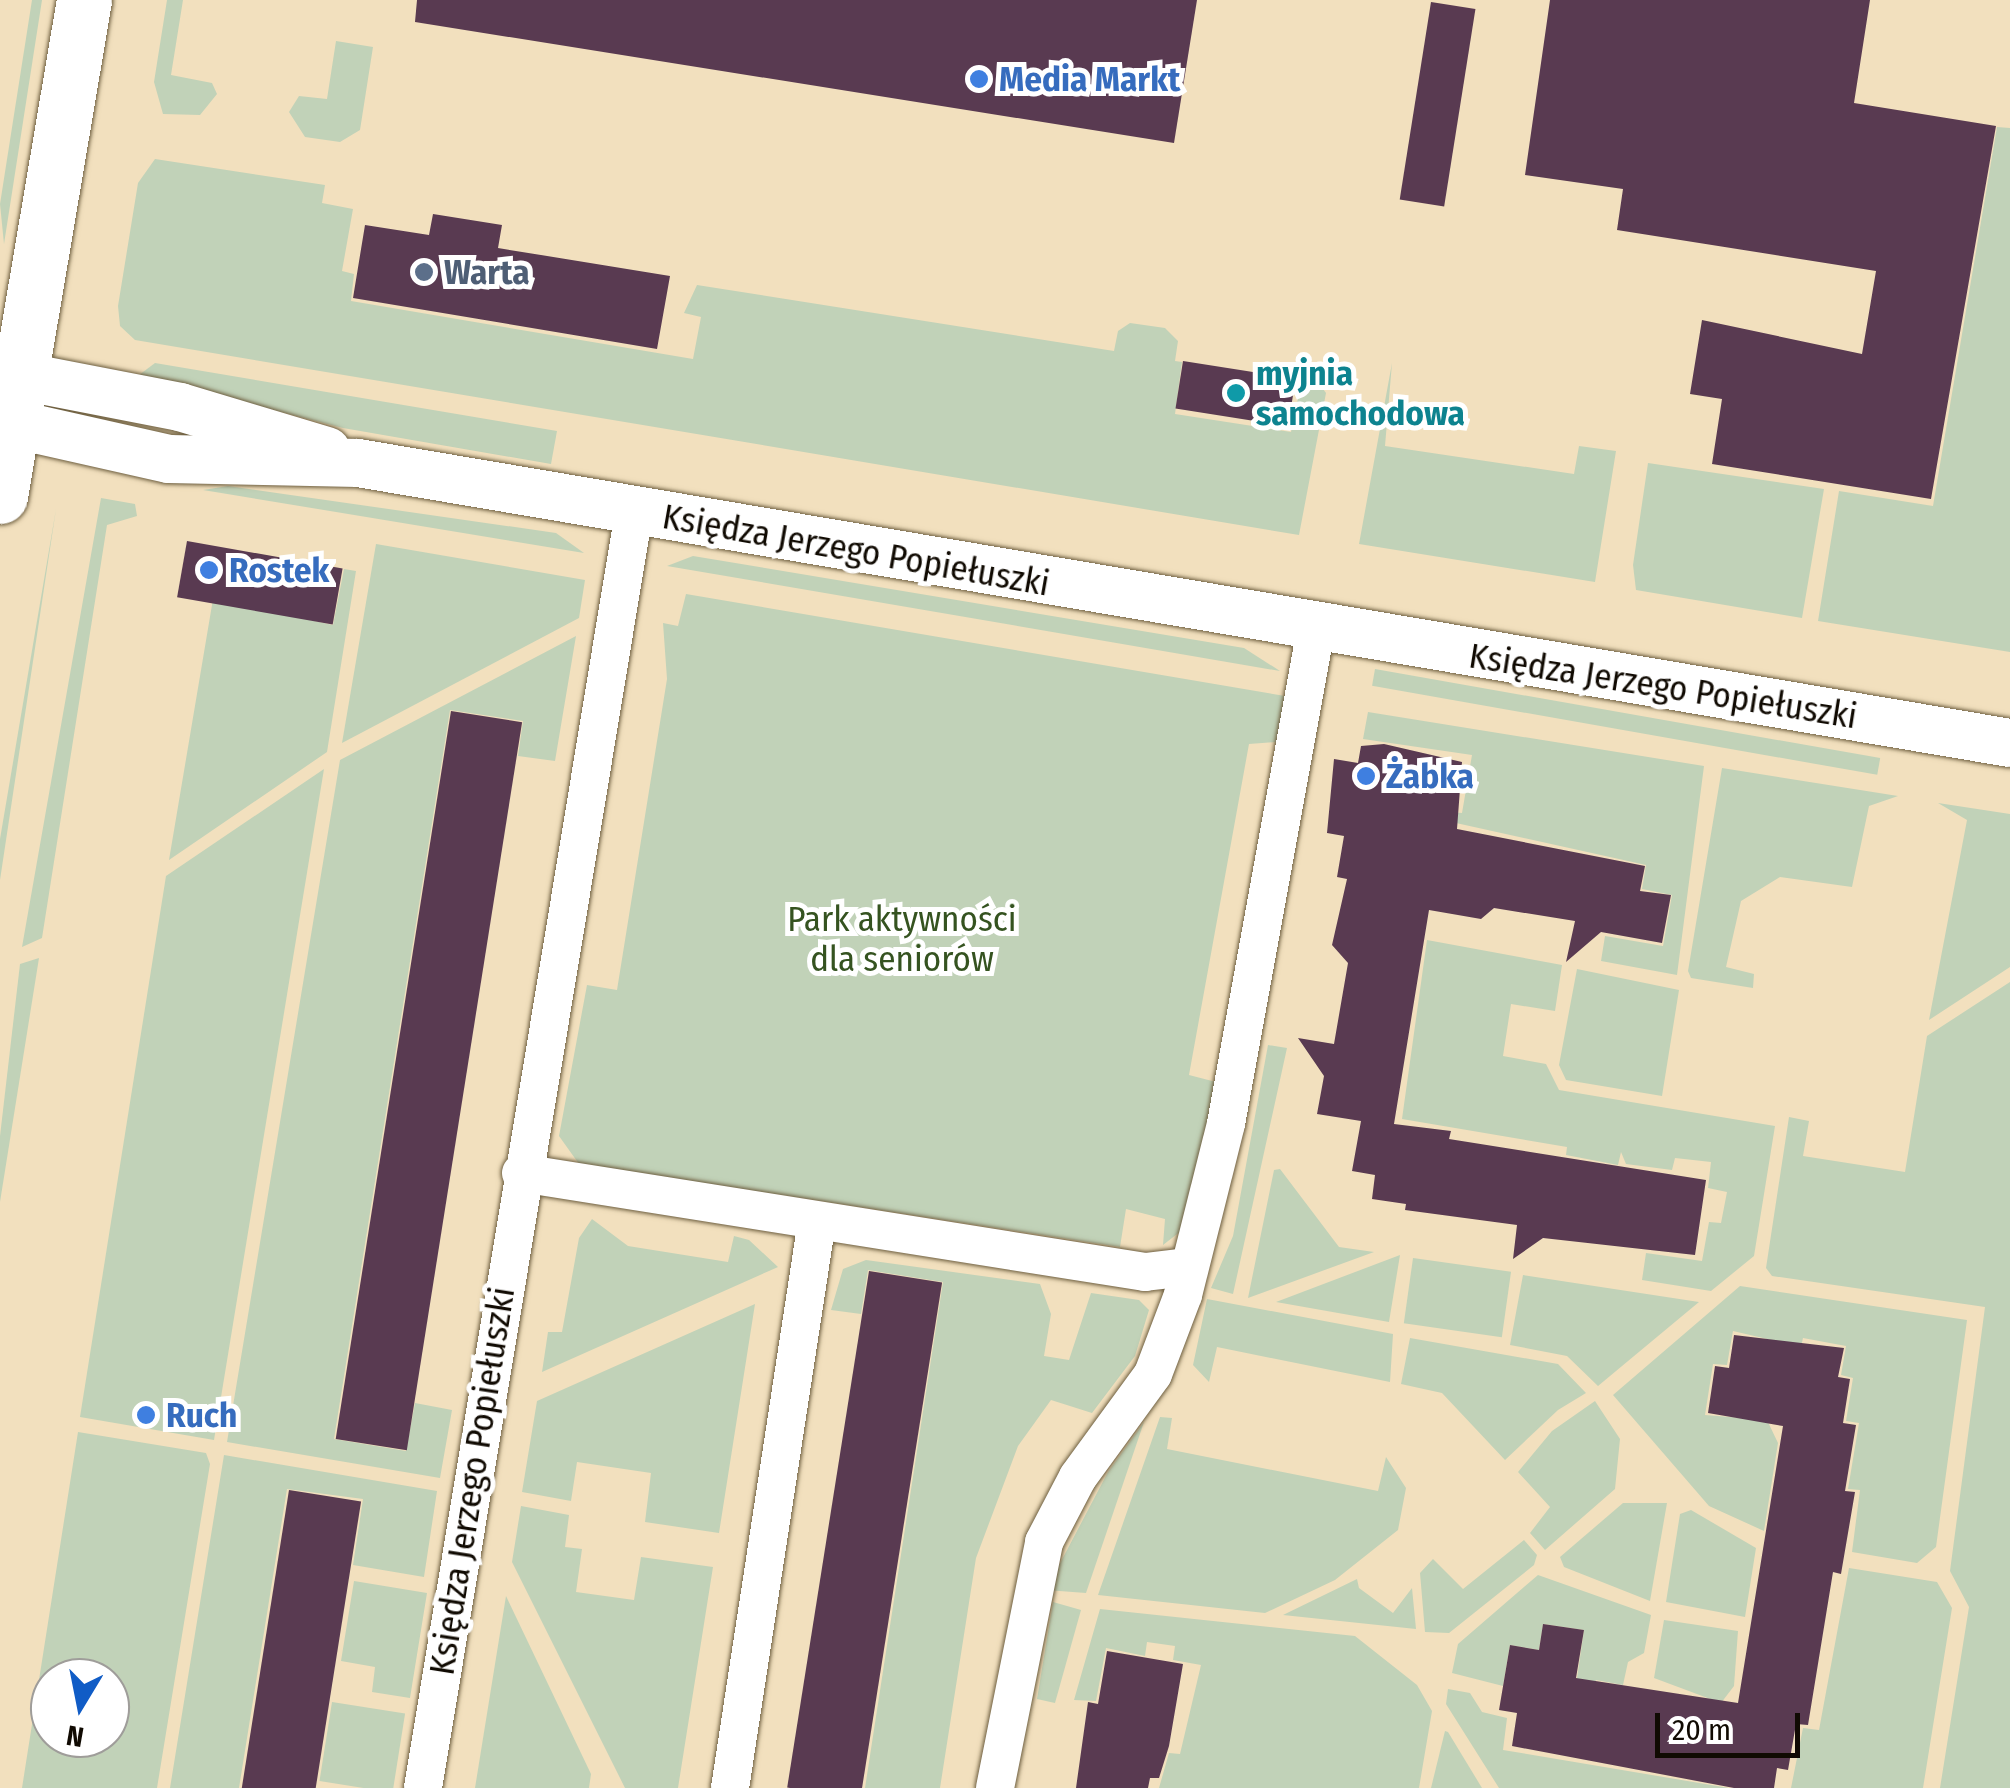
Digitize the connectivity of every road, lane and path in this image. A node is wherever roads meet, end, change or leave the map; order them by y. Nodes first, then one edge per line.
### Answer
1 (84, 0) edge
2 (7, 398) edge
3 (0, 496) edge
4 (634, 512) junction
5 (1316, 629) junction
6 (2010, 743) edge
7 (521, 1173) junction
8 (817, 1222) junction
9 (1187, 1267) junction
10 (423, 1788) edge
11 (730, 1788) edge
12 (995, 1788) edge

1 - 2 main road
2 - 3 main road
2 - 4 street, Księdza Jerzego Popiełuszki
4 - 5 street, Księdza Jerzego Popiełuszki
4 - 7 street, Księdza Jerzego Popiełuszki
5 - 6 street, Księdza Jerzego Popiełuszki
5 - 9 street
7 - 8 street
7 - 10 street, Księdza Jerzego Popiełuszki
8 - 9 street
8 - 11 street
9 - 12 street

